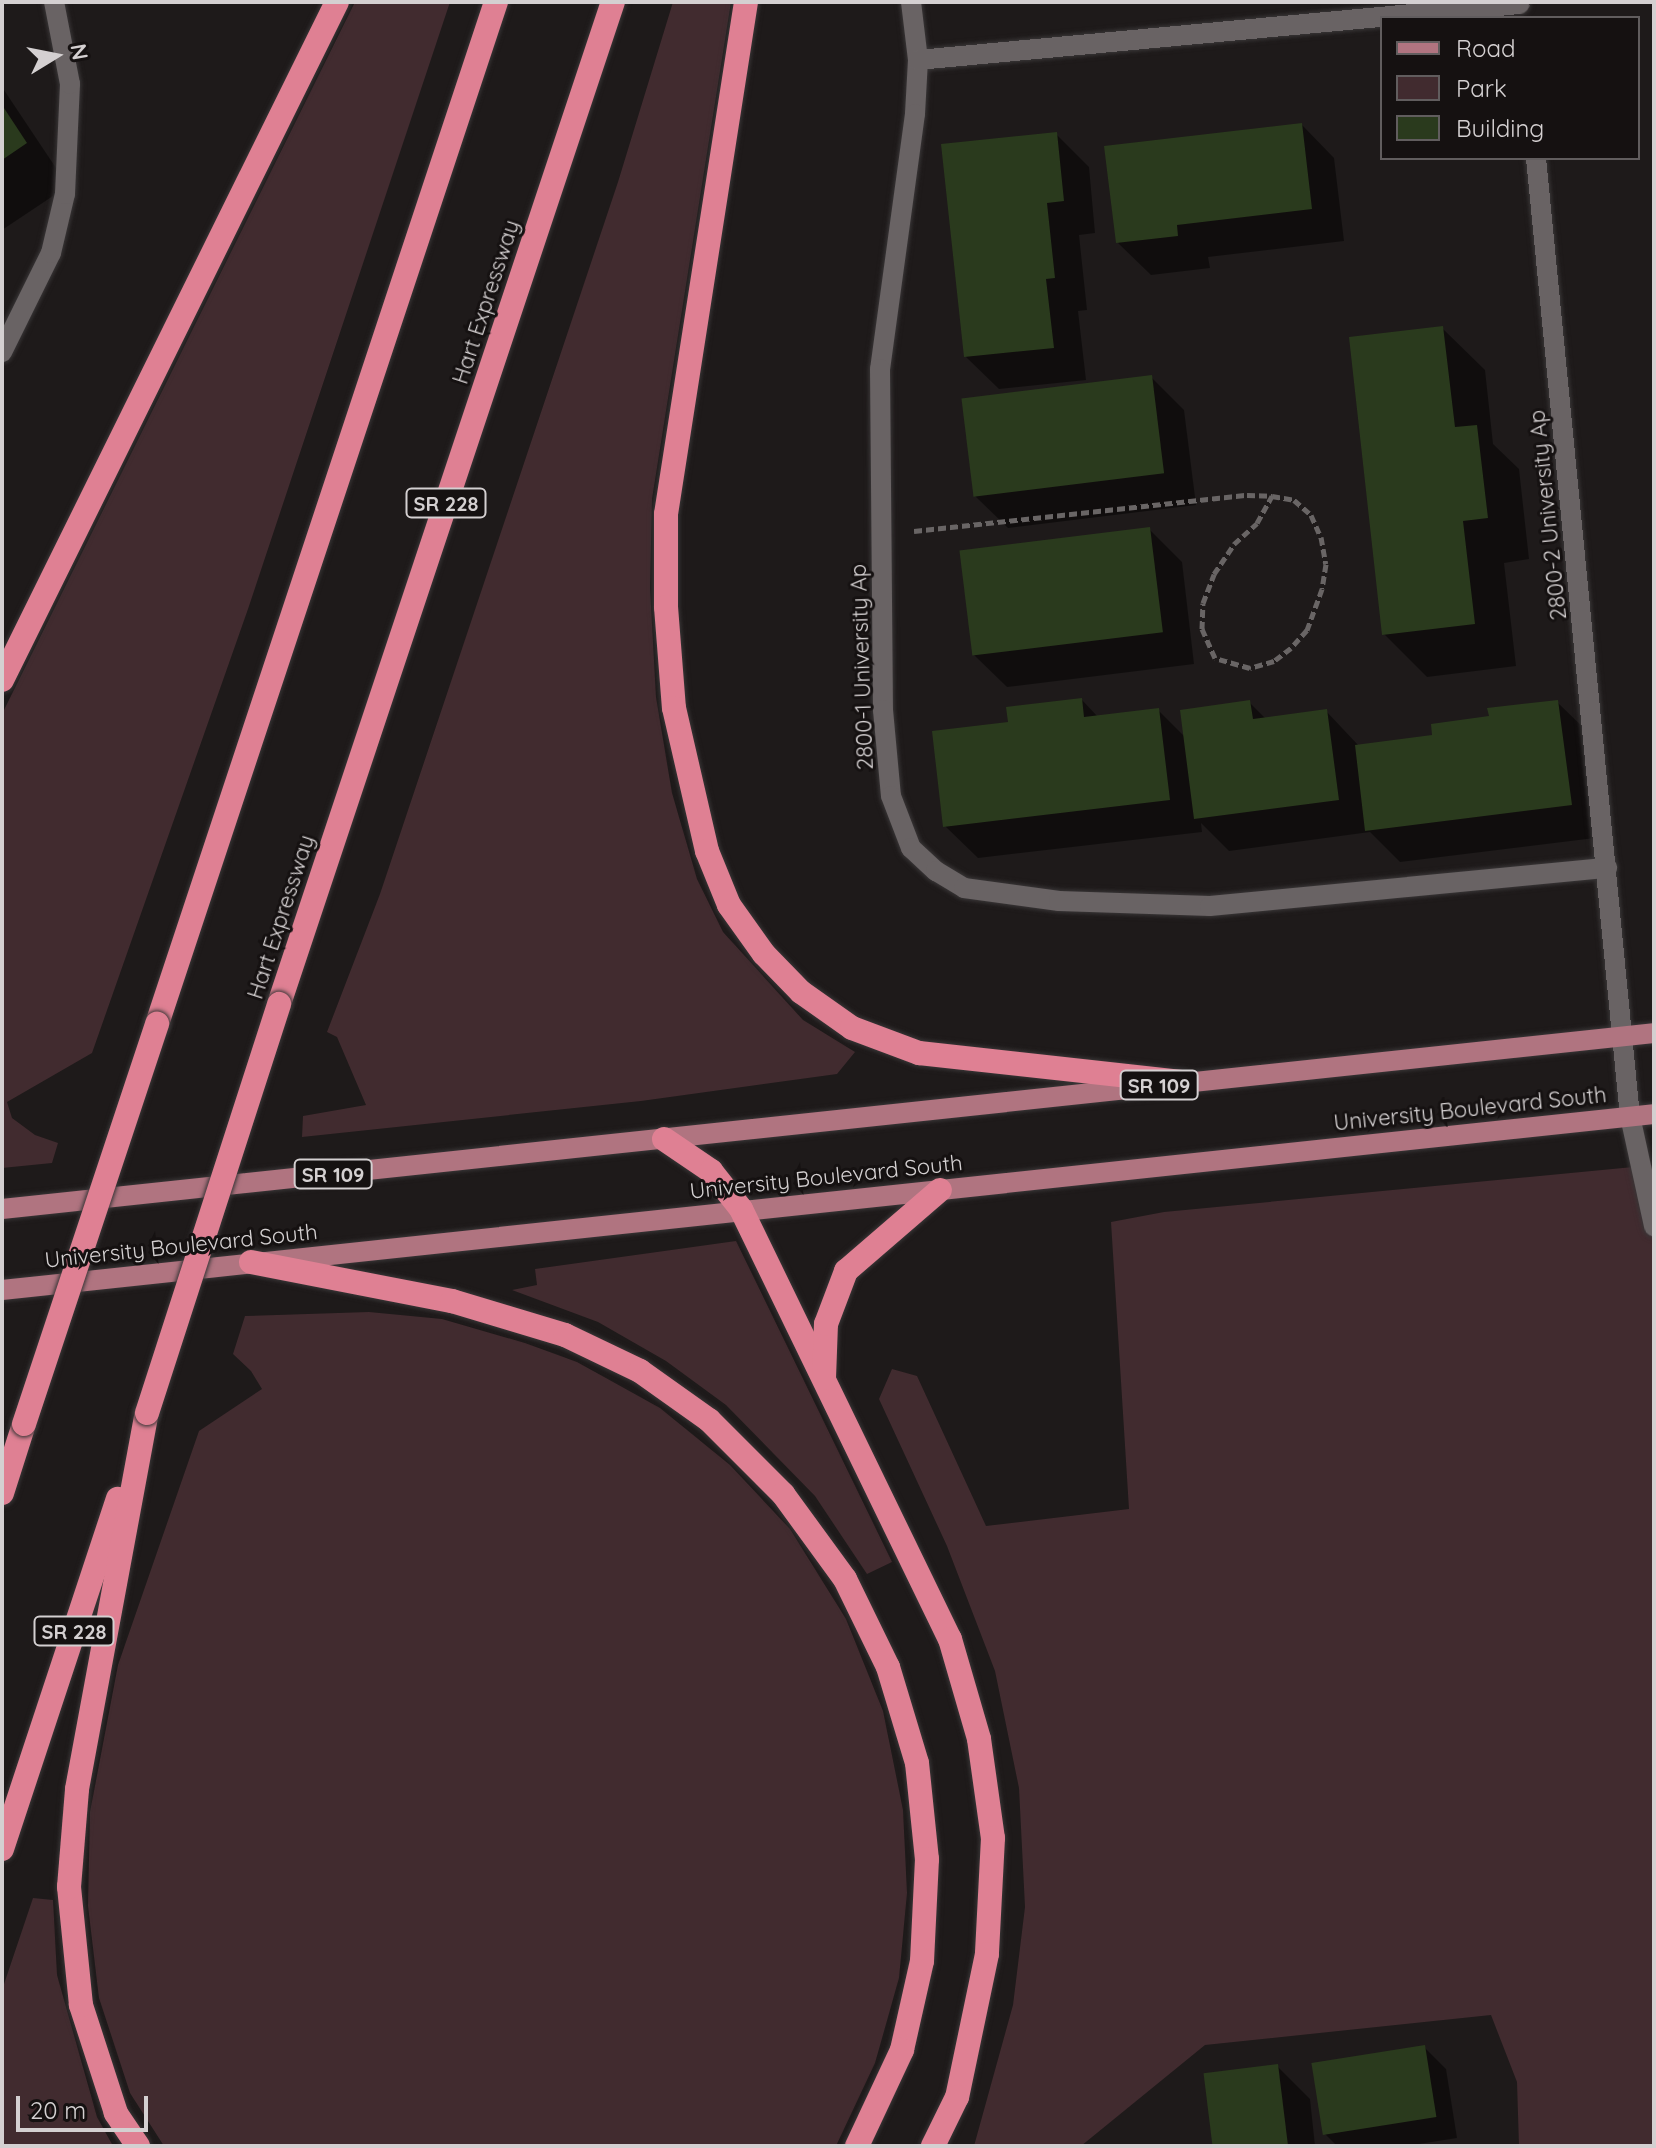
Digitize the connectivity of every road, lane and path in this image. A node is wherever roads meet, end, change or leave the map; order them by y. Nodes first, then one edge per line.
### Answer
1 (54, 2) edge
2 (337, 2) edge
3 (496, 2) edge
4 (613, 2) edge
5 (746, 2) edge
6 (911, 2) edge
7 (1519, 8) edge
8 (1427, 16) edge
9 (1380, 20) edge
10 (918, 60) junction
11 (1536, 160) edge
12 (2, 352) edge
13 (1272, 496) junction
14 (881, 534) junction
15 (2, 680) edge
16 (1607, 868) junction
17 (1654, 1033) edge
18 (1624, 1036) junction
19 (1183, 1082) junction
20 (1654, 1114) edge
21 (1630, 1116) junction
22 (664, 1139) junction
23 (940, 1190) junction
24 (2, 1209) edge
25 (741, 1209) junction
26 (1654, 1226) edge
27 (251, 1262) junction
28 (2, 1290) edge
29 (824, 1380) junction
30 (147, 1413) junction
31 (2, 1493) edge
32 (2, 1849) edge
33 (138, 2146) edge
34 (857, 2146) edge
35 (933, 2146) edge

1 - 12 street
2 - 15 highway
3 - 31 highway, bridge
4 - 30 highway, Hart Expressway / SR 228, bridge
5 - 19 highway
6 - 10 street, 2800-1 University Ap
7 - 8 street
9 - 10 street
10 - 14 street, 2800-1 University Ap
11 - 16 street, 2800-2 University Ap
13 - 13 path
13 - 14 path
14 - 16 street, 2800-1 University Ap
16 - 18 street
17 - 18 main road, SR 109
18 - 19 main road, SR 109
18 - 21 street
19 - 22 main road, SR 109
20 - 21 main road, University Boulevard South
21 - 23 main road, University Boulevard South
21 - 26 street
22 - 24 main road, SR 109
22 - 25 highway
23 - 25 main road, University Boulevard South
23 - 29 highway
25 - 27 main road, University Boulevard South
25 - 29 highway
27 - 28 main road, University Boulevard South
27 - 34 highway
29 - 35 highway
30 - 32 highway, Hart Expressway / SR 228
30 - 33 highway

